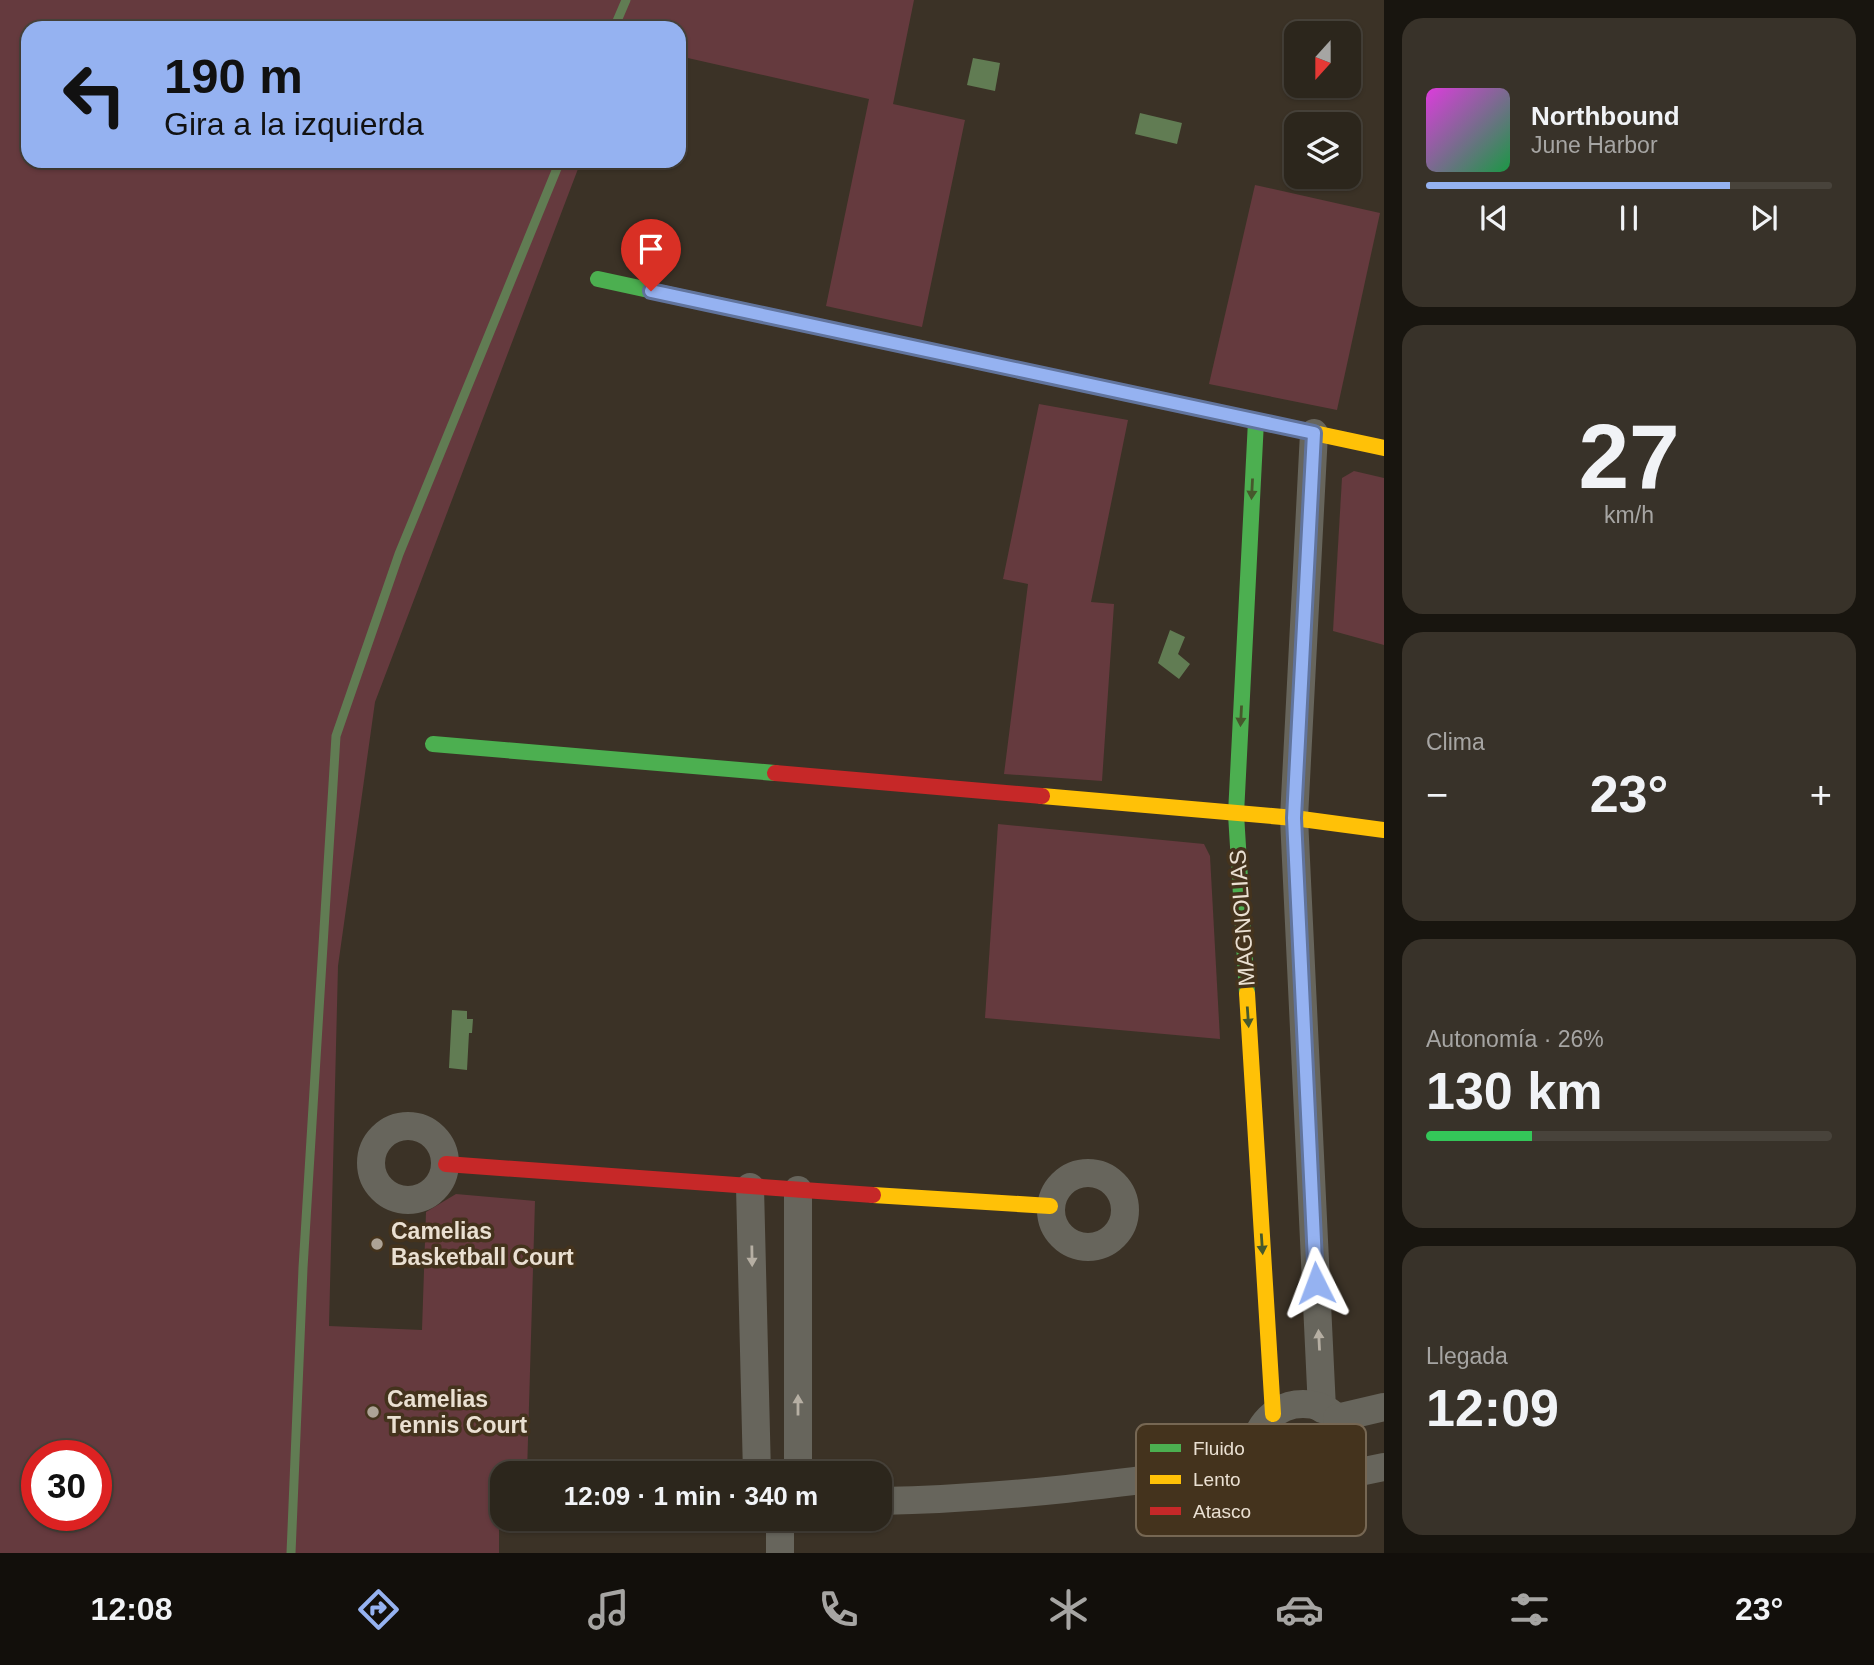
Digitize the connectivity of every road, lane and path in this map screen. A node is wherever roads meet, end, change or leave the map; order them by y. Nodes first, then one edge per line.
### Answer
1 (598, 279) dead end
2 (1256, 421) junction
3 (1314, 433) junction
4 (1384, 448) edge
5 (433, 744) dead end
6 (1236, 814) junction
7 (1294, 818) junction
8 (1384, 830) edge
9 (446, 1164) dead end
10 (750, 1187) junction
11 (798, 1190) junction
12 (1050, 1206) dead end
13 (1384, 1407) edge
14 (1329, 1413) junction
15 (1273, 1415) junction
16 (1265, 1424) edge
17 (1339, 1424) edge
18 (757, 1461) edge
19 (798, 1461) edge
20 (1384, 1467) edge
21 (1366, 1471) edge
22 (1136, 1481) edge
23 (892, 1501) edge
24 (780, 1531) edge
25 (780, 1553) edge

1 - 2 street
2 - 3 street
2 -> 6 street, MAGNOLIAS
3 - 4 street
3 - 7 street
5 - 6 street
6 - 7 street
6 -> 15 street, MAGNOLIAS
7 - 8 street
14 -> 7 street
9 - 10 street
10 - 11 street
10 -> 18 street
11 - 12 street
19 -> 11 street
13 - 14 street
14 - 15 street
14 - 17 street
15 - 16 street
20 - 21 street
22 - 23 street
24 - 25 street

